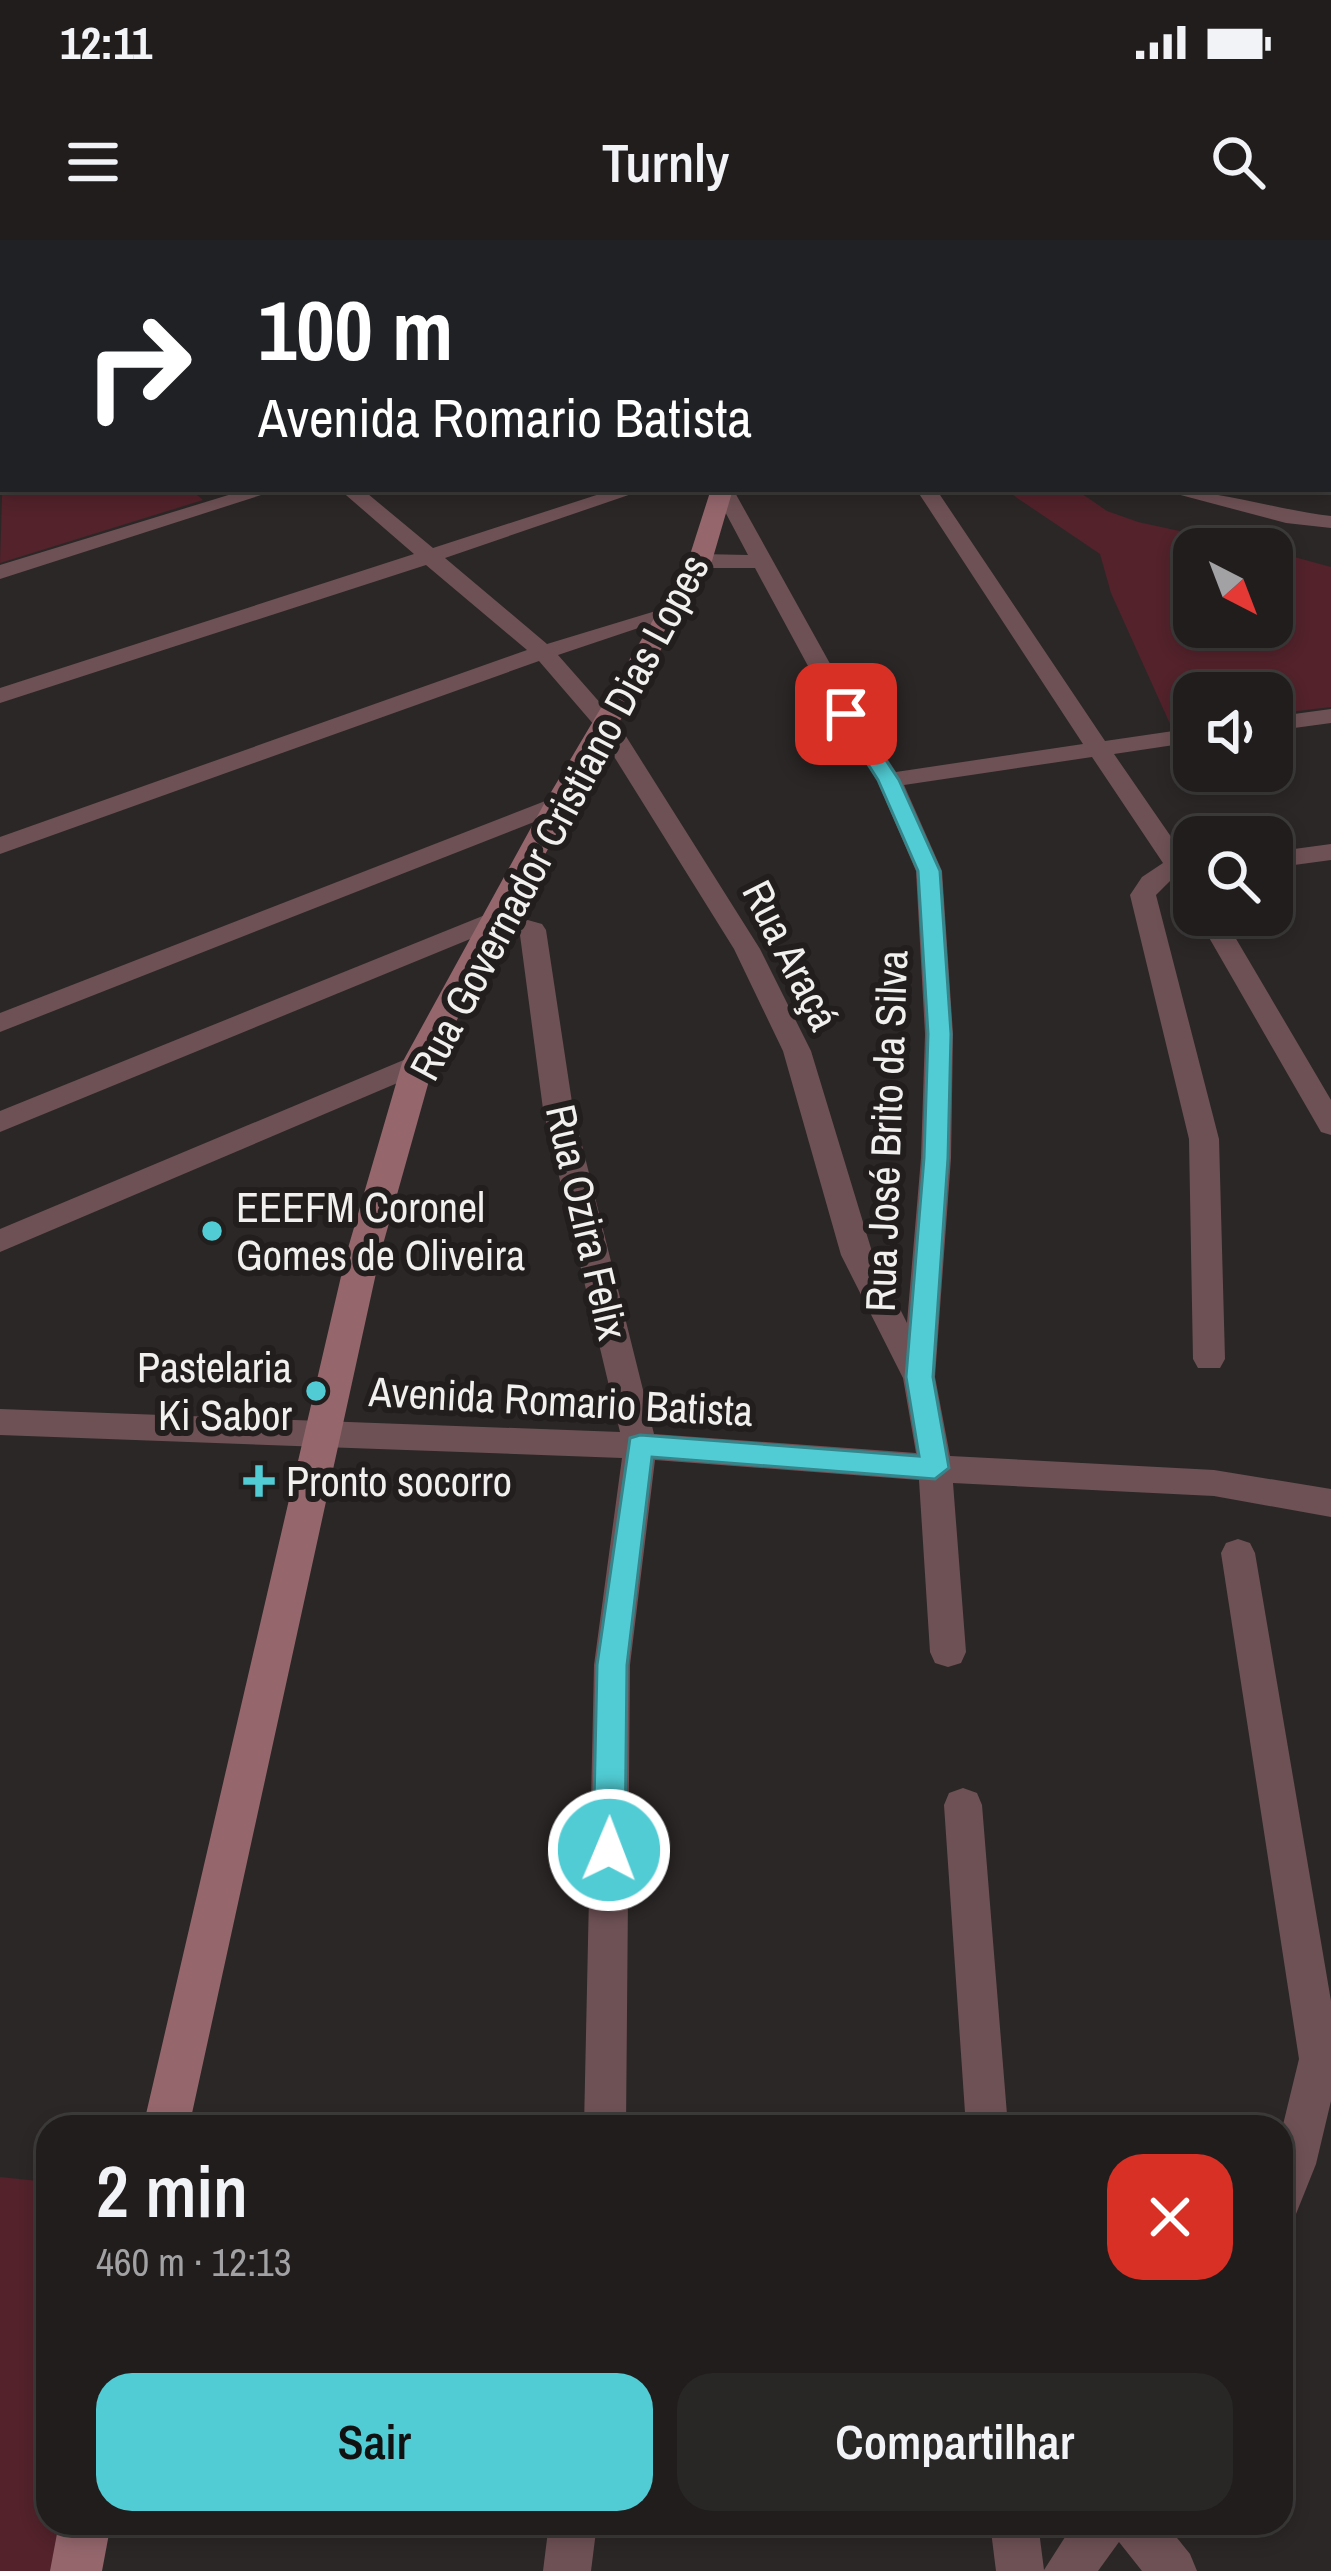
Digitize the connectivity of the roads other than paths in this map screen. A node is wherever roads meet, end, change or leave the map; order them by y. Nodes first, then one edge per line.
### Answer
1 (260, 492) edge
2 (352, 492) edge
3 (627, 492) edge
4 (722, 492) edge
5 (725, 492) edge
6 (928, 492) edge
7 (1181, 492) edge
8 (1299, 492) edge
9 (1286, 517) junction
10 (1331, 522) edge
11 (430, 559) junction
12 (700, 561) junction
13 (764, 562) junction
14 (0, 572) edge
15 (670, 614) junction
16 (543, 652) junction
17 (0, 696) edge
18 (1331, 716) edge
19 (1293, 721) edge
20 (604, 722) junction
21 (1173, 738) edge
22 (1097, 749) junction
23 (889, 780) junction
24 (558, 804) junction
25 (0, 846) edge
26 (1173, 851) edge
27 (1331, 852) edge
28 (1293, 857) edge
29 (1173, 876) edge
30 (495, 919) junction
31 (1221, 936) edge
32 (0, 1023) edge
33 (418, 1063) junction
34 (0, 1122) edge
35 (1331, 1125) edge
36 (7, 1239) edge
37 (1209, 1359) dead end
38 (919, 1377) junction
39 (0, 1422) edge
40 (321, 1435) junction
41 (640, 1446) junction
42 (935, 1468) junction
43 (1331, 1503) edge
44 (1238, 1553) dead end
45 (948, 1652) dead end
46 (963, 1805) dead end
47 (1326, 2056) edge
48 (169, 2115) edge
49 (605, 2115) edge
50 (987, 2115) edge
51 (1293, 2169) edge
52 (83, 2535) edge
53 (571, 2535) edge
54 (1016, 2535) edge
55 (1094, 2535) edge
56 (1144, 2535) edge
57 (76, 2571) edge
58 (567, 2571) edge
59 (1020, 2571) edge
60 (1068, 2571) edge
61 (1173, 2571) edge

1 - 14 street
2 - 11 street, Rua Araçá
3 - 11 street
4 - 12 street, Rua Governador Cristiano Dias Lopes
5 - 13 street, Rua José Brito da Silva
6 - 22 street
7 - 9 street
8 - 9 street
9 - 10 street
11 - 16 street, Rua Araçá
11 - 17 street
12 - 13 street
12 - 15 street, Rua Governador Cristiano Dias Lopes
13 - 23 street, Rua José Brito da Silva
15 - 16 street
15 - 20 street, Rua Governador Cristiano Dias Lopes
16 - 20 street, Rua Araçá
16 - 25 street
18 - 19 street
20 - 24 street, Rua Governador Cristiano Dias Lopes
20 - 38 street, Rua Araçá
21 - 22 street
22 - 23 street
22 - 26 street
23 - 38 street, Rua José Brito da Silva
24 - 30 street, Rua Governador Cristiano Dias Lopes
24 - 32 street
27 - 28 street
29 - 37 street
30 - 33 street, Rua Governador Cristiano Dias Lopes
30 - 34 street
30 - 41 street, Rua Ozira Felix
31 - 35 street
33 - 36 street
33 - 40 street, Rua Governador Cristiano Dias Lopes
38 - 42 street, Rua José Brito da Silva
39 - 40 street, Avenida Romario Batista
40 - 41 street, Avenida Romario Batista
40 - 48 street, Rua Governador Cristiano Dias Lopes
41 - 42 street, Avenida Romario Batista
41 - 49 street, Rua Ozira Felix
42 - 43 street, Avenida Romario Batista
42 - 45 street, Rua José Brito da Silva
44 - 47 street
46 - 50 street
47 - 51 street
52 - 57 street
53 - 58 street
54 - 59 street
55 - 60 street
56 - 61 street

